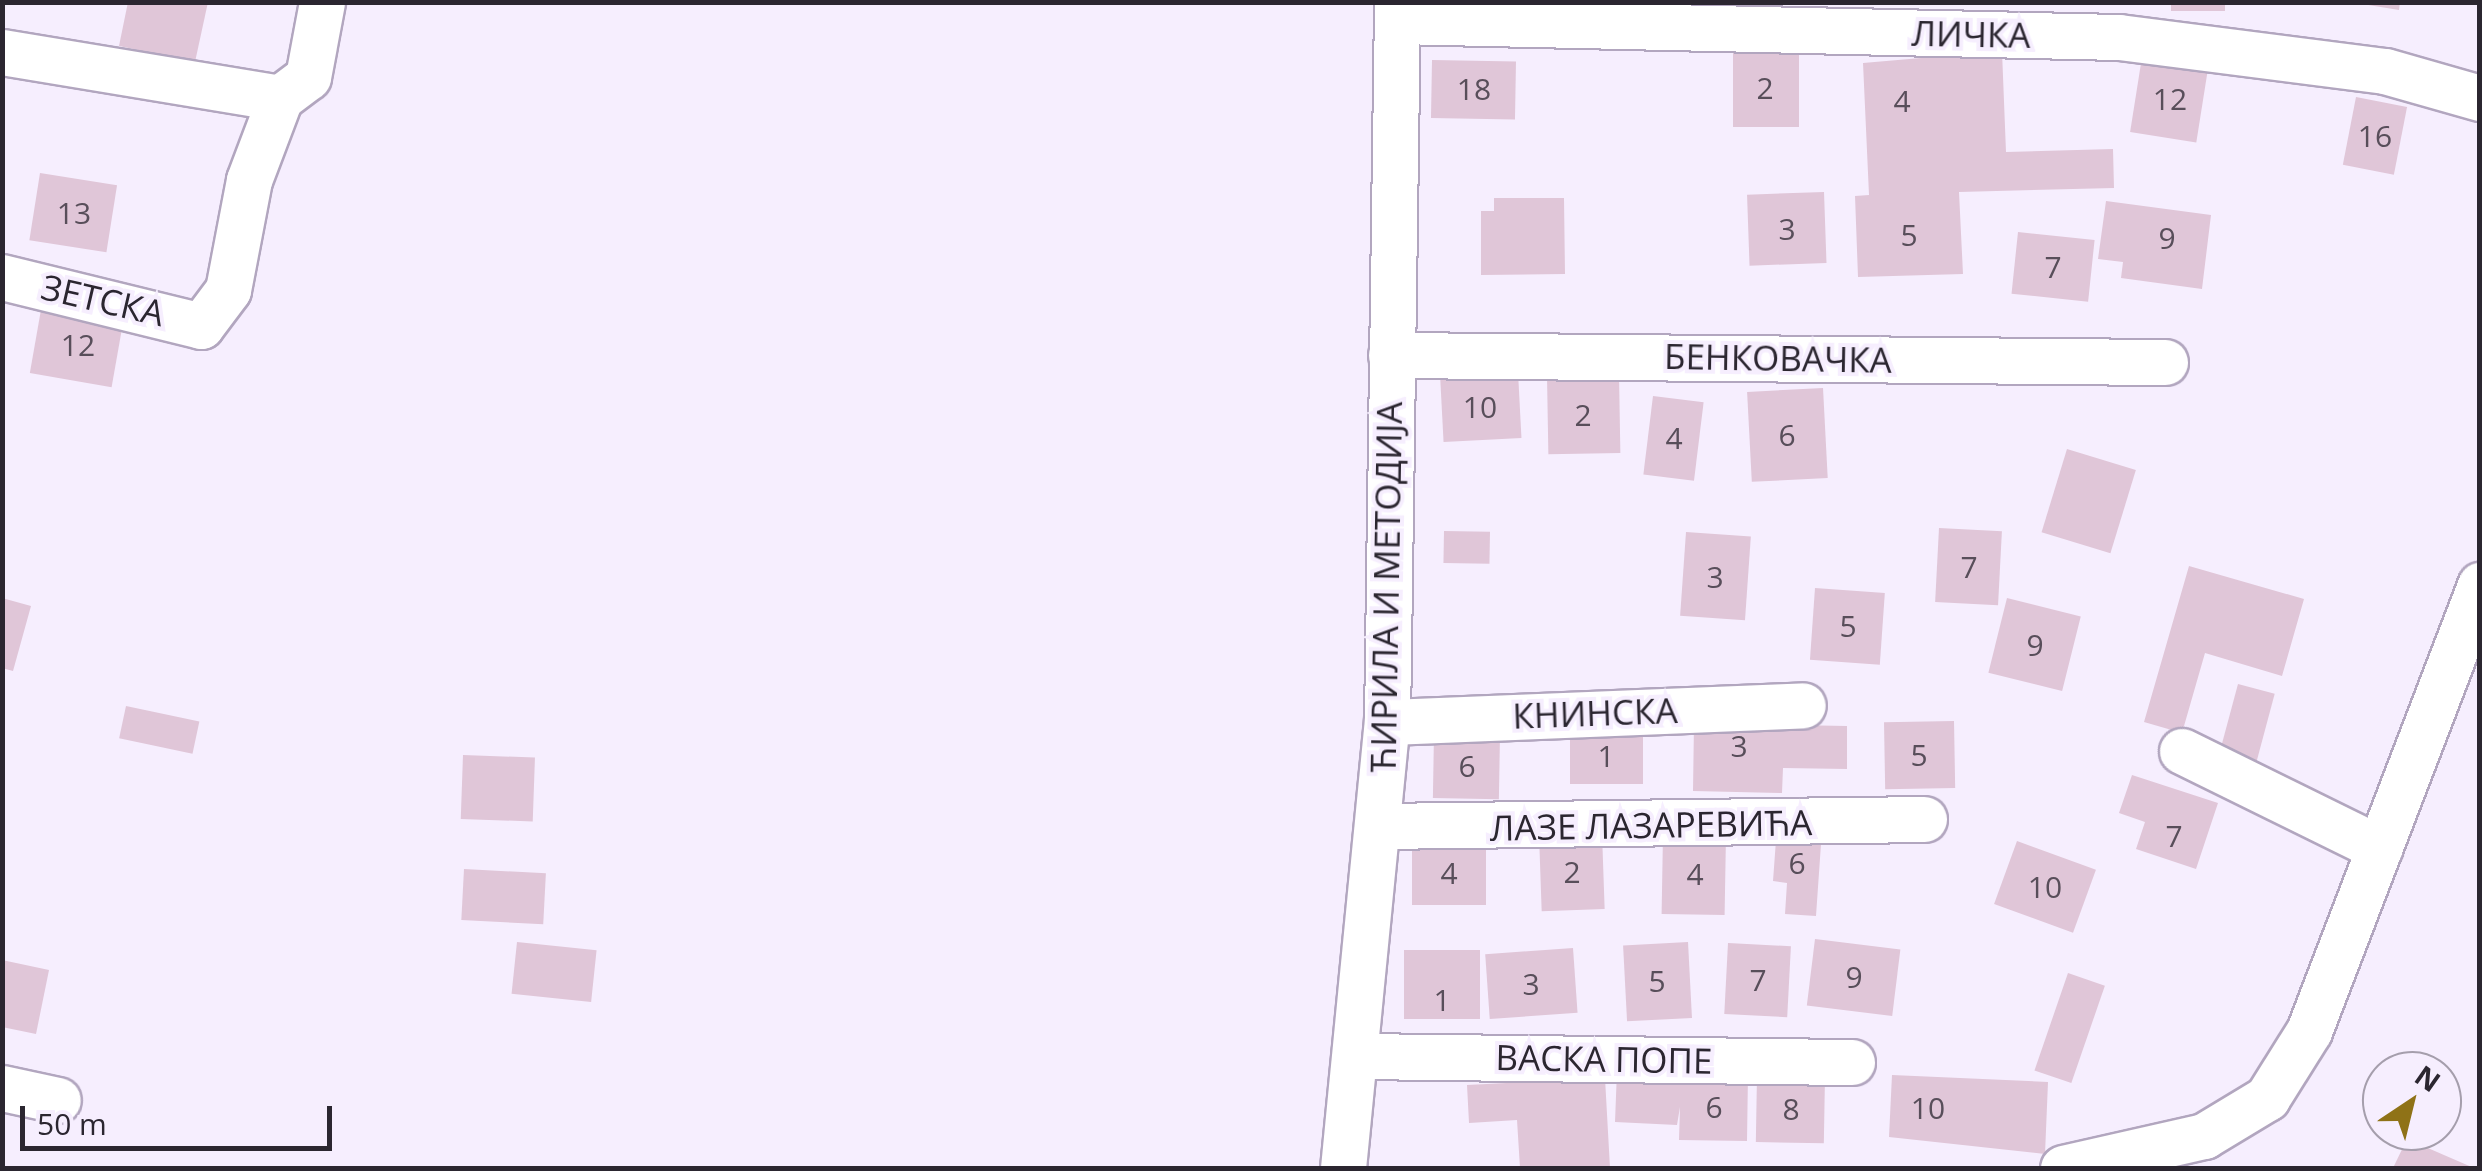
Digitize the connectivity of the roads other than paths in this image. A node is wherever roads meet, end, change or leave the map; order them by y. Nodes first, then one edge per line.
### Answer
1 (322, 2) edge
2 (1397, 12) edge
3 (2, 52) edge
4 (280, 98) junction
5 (2480, 98) edge
6 (2, 278) edge
7 (1391, 355) junction
8 (2166, 362) dead end
9 (2480, 585) edge
10 (1803, 705) dead end
11 (1387, 722) junction
12 (2182, 752) dead end
13 (1924, 819) dead end
14 (1378, 826) junction
15 (2379, 848) junction
16 (1357, 1056) junction
17 (1852, 1062) dead end
18 (2, 1088) edge
19 (58, 1100) dead end
20 (1343, 1168) edge
21 (2064, 1168) edge

1 - 4 street
2 - 5 street, ЛИЧКА
2 - 7 street, ЋИРИЛА И МЕТОДИЈА
3 - 4 street
4 - 6 street, ЗЕТСКА
7 - 8 street, БЕНКОВАЧКА
7 - 11 street, ЋИРИЛА И МЕТОДИЈА
9 - 15 street
10 - 11 street, КНИНСКА
11 - 14 street, ЋИРИЛА И МЕТОДИЈА
12 - 15 street
13 - 14 street, ЛАЗЕ ЛАЗАРЕВИЋА
14 - 16 street, ЋИРИЛА И МЕТОДИЈА
15 - 21 street
16 - 17 street, ВАСКА ПОПЕ
16 - 20 street, ЋИРИЛА И МЕТОДИЈА
18 - 19 street

